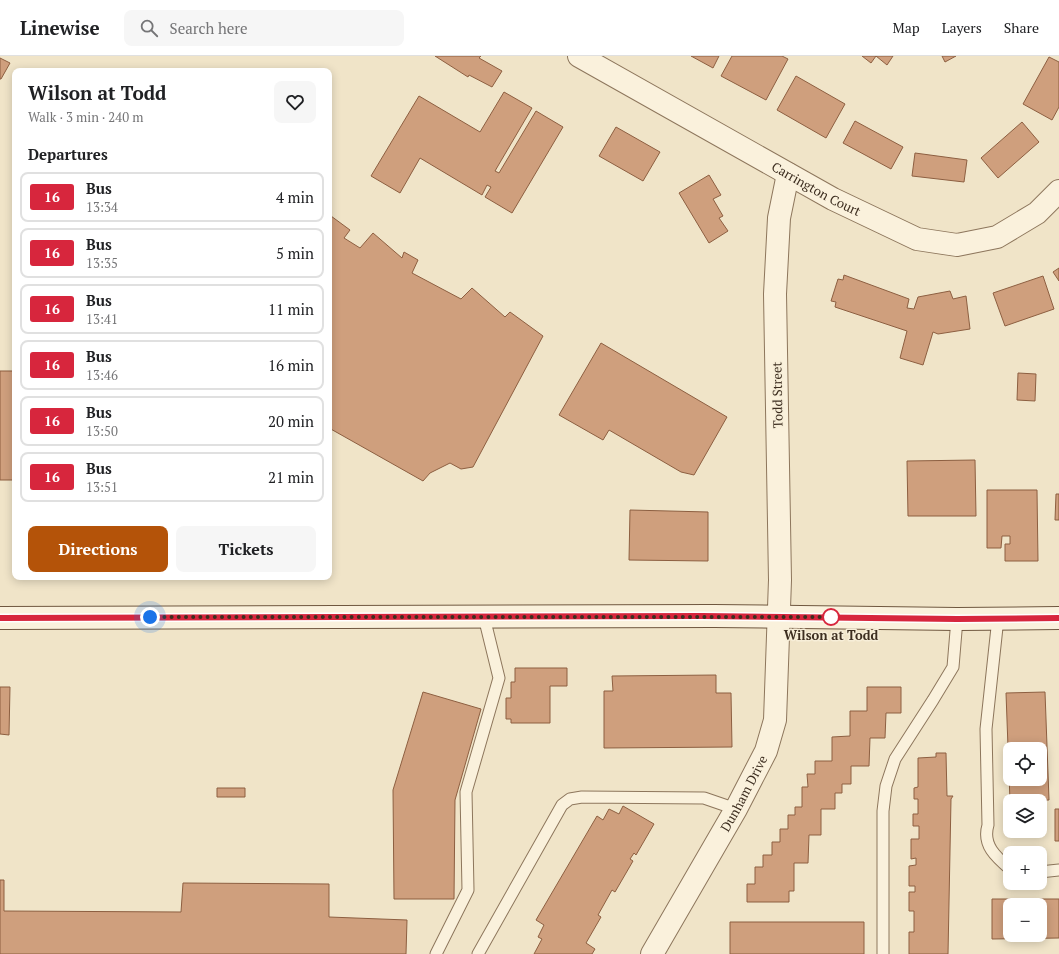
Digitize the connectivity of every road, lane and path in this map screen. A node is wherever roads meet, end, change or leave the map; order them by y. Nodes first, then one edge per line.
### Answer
1 (579, 56) edge
2 (788, 174) junction
3 (1059, 191) edge
4 (780, 616) junction
5 (484, 617) junction
6 (0, 618) edge
7 (998, 618) junction
8 (1059, 618) edge
9 (957, 619) junction
10 (736, 809) junction
11 (1003, 862) edge
12 (1059, 870) edge
13 (1047, 871) edge
14 (436, 954) edge
15 (478, 954) edge
16 (652, 954) edge
17 (883, 954) edge

1 - 2 street, Carrington Court
2 - 3 street, Carrington Court
2 - 4 street, Todd Street
4 - 5 street
4 - 9 street
4 - 10 street, Dunham Drive
5 - 6 street
5 - 14 lane
7 - 8 street
7 - 9 street
7 - 11 lane
9 - 17 lane
10 - 15 lane
10 - 16 street, Dunham Drive
12 - 13 lane

